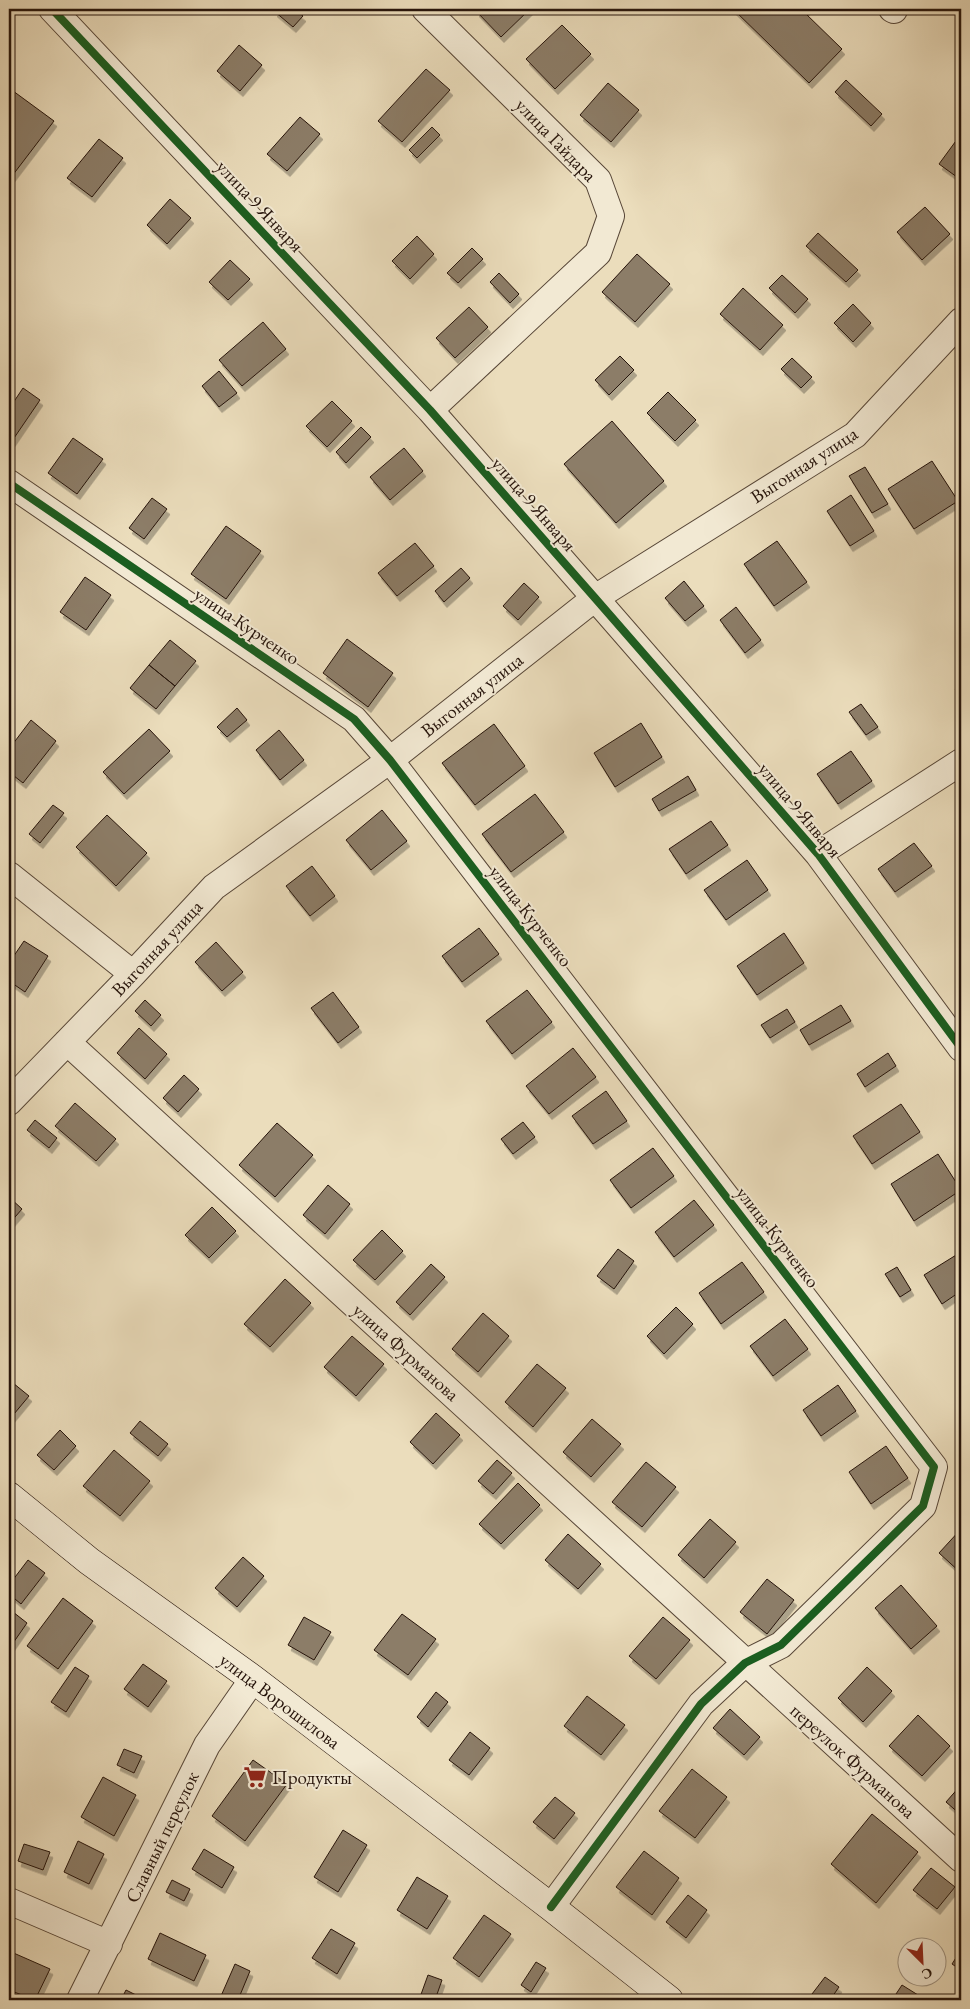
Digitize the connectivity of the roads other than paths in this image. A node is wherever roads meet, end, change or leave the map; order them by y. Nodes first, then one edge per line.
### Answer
1 (52, 9) edge
2 (425, 9) edge
3 (961, 321) edge
4 (430, 410) junction
5 (9, 483) edge
6 (595, 598) junction
7 (390, 760) junction
8 (961, 762) edge
9 (818, 854) junction
10 (9, 875) edge
11 (133, 974) junction
12 (67, 1042) junction
13 (961, 1048) edge
14 (9, 1102) edge
15 (9, 1496) edge
16 (745, 1663) junction
17 (253, 1679) junction
18 (961, 1858) edge
19 (9, 1901) edge
20 (550, 1907) junction
21 (109, 1944) junction
22 (80, 2000) edge
23 (668, 2000) edge

1 - 4 street, улица 9 Января
2 - 4 street, улица Гайдара
3 - 6 street, Выгонная улица
4 - 6 street, улица 9 Января
5 - 7 street, улица Курченко
6 - 7 street, Выгонная улица
6 - 9 street, улица 9 Января
7 - 11 street, Выгонная улица
7 - 16 street, улица Курченко
8 - 9 street
9 - 13 street, улица 9 Января
10 - 11 street
11 - 12 street, Выгонная улица
12 - 14 street, Выгонная улица
12 - 16 street, улица Фурманова
15 - 17 main road, улица Ворошилова
16 - 18 street, переулок Фурманова
16 - 20 street
17 - 20 main road, улица Ворошилова
17 - 21 street, Славный переулок
19 - 21 street
20 - 23 main road, улица Ворошилова
21 - 22 street, Славный переулок

